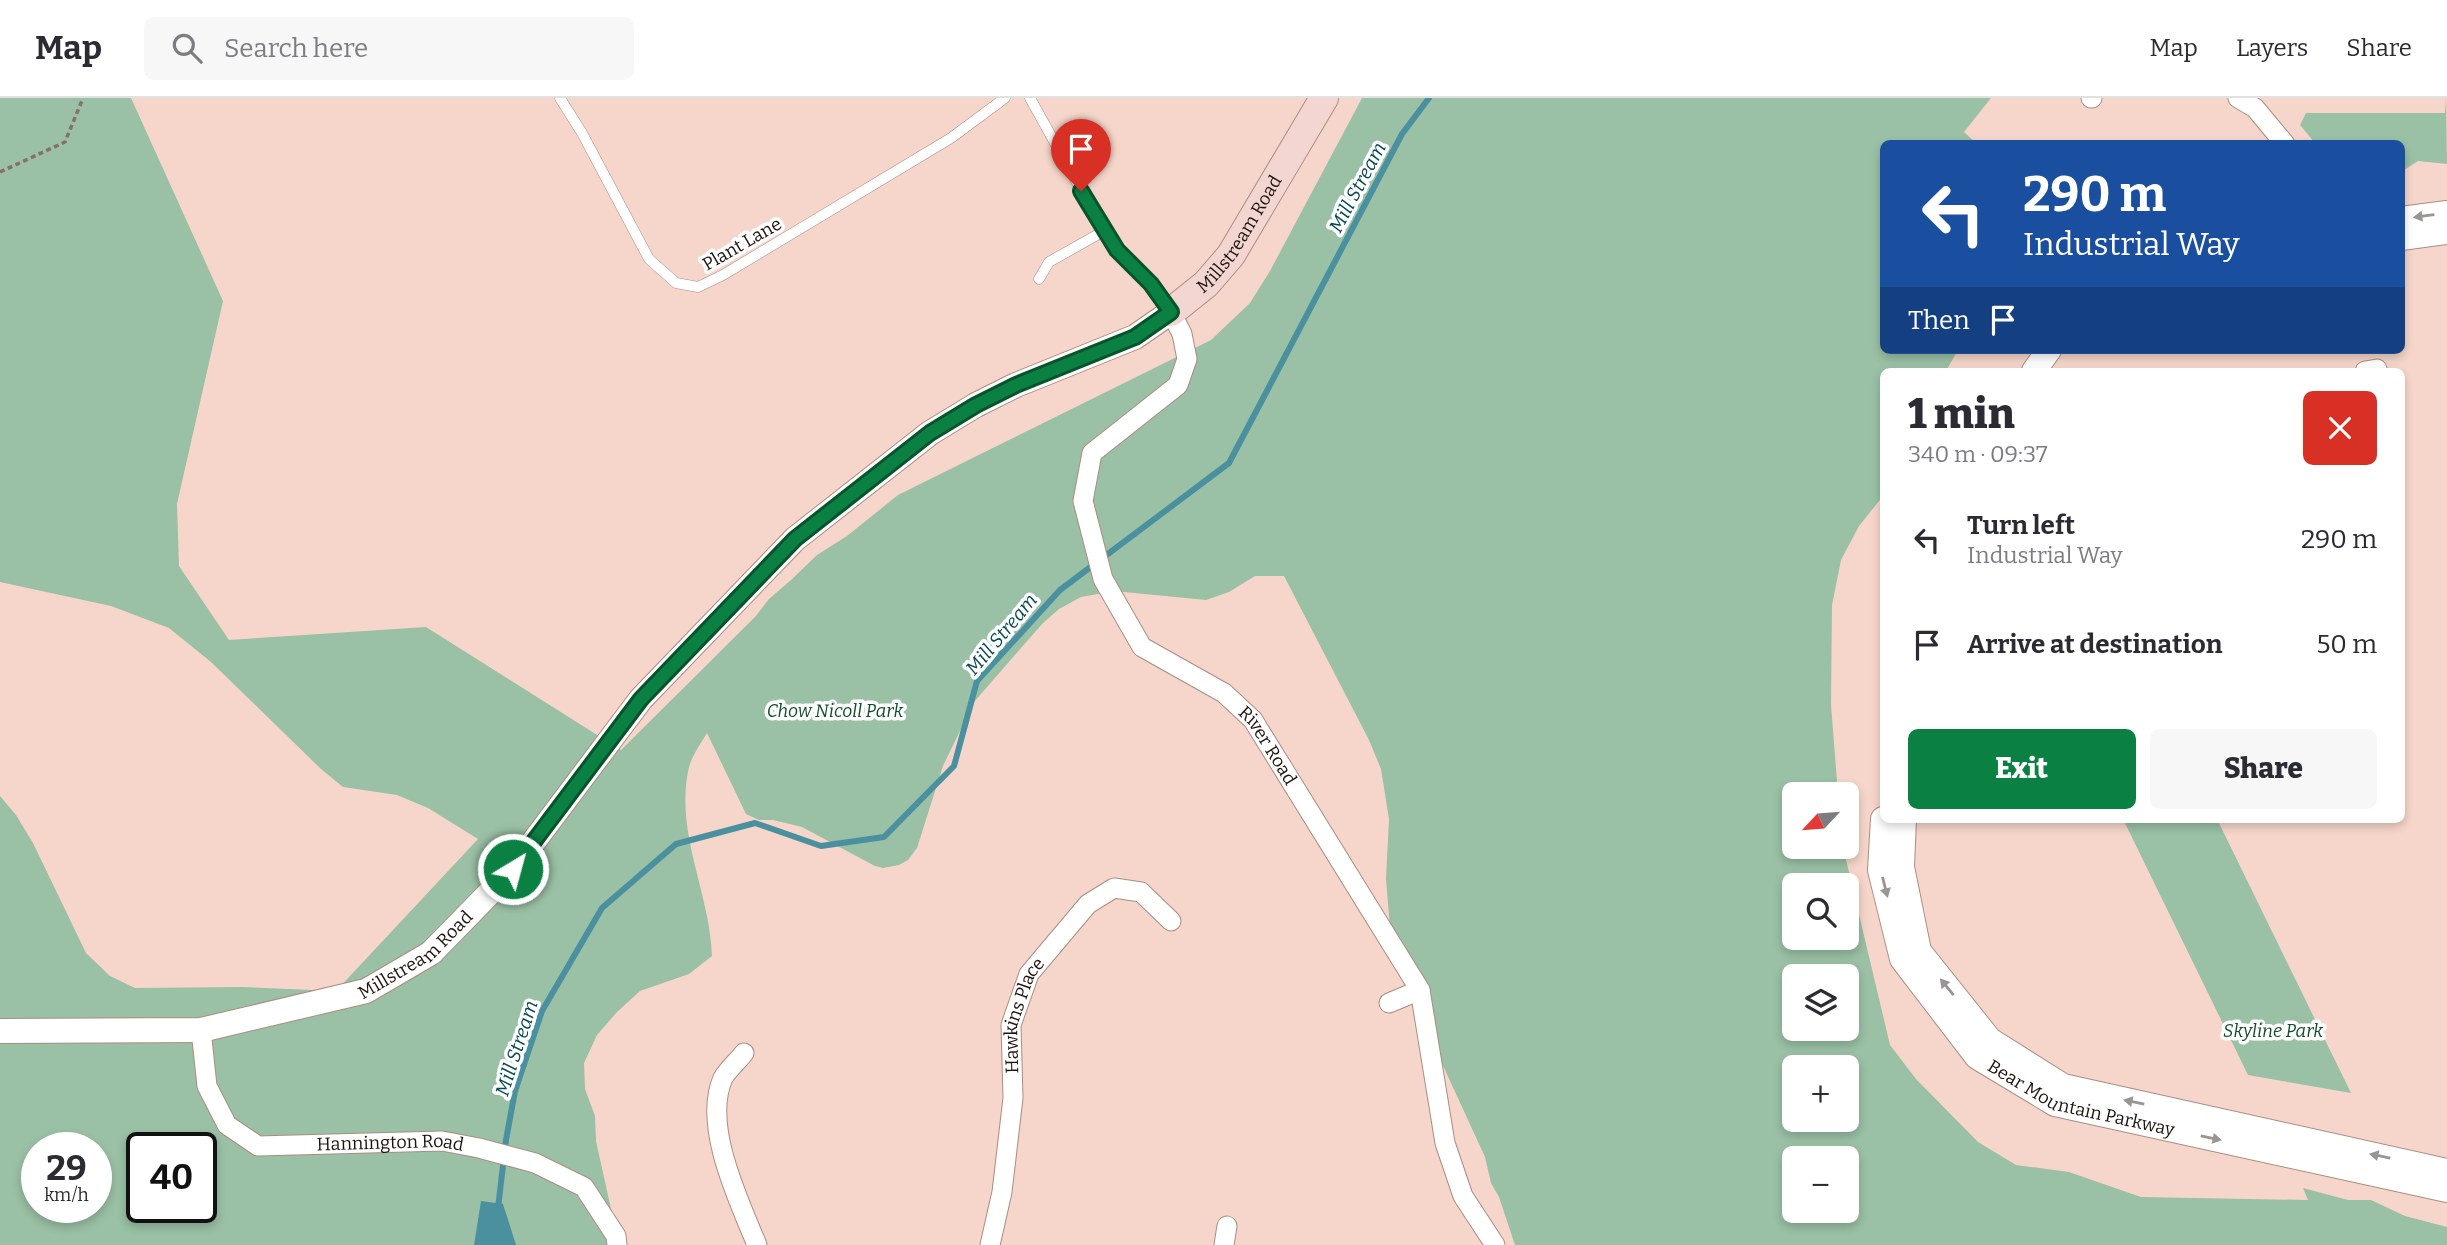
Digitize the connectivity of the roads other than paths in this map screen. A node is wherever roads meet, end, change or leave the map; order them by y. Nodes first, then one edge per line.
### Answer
1 (560, 98) edge
2 (1005, 98) edge
3 (1030, 98) edge
4 (1324, 98) edge
5 (2238, 98) edge
6 (2283, 140) edge
7 (2447, 213) edge
8 (2405, 218) edge
9 (1104, 230) junction
10 (2447, 232) edge
11 (2405, 237) edge
12 (1039, 279) dead end
13 (1171, 312) junction
14 (1883, 823) edge
15 (1904, 823) edge
16 (1171, 921) dead end
17 (1420, 990) junction
18 (1389, 1003) dead end
19 (201, 1030) junction
20 (0, 1031) edge
21 (744, 1053) dead end
22 (2447, 1171) edge
23 (2447, 1191) edge
24 (617, 1245) edge
25 (757, 1245) edge
26 (990, 1245) edge
27 (1495, 1245) edge

1 - 2 lane, Plant Lane
3 - 9 lane
4 - 13 main road, Millstream Road
5 - 6 street
7 -> 8 street
9 - 12 lane
9 - 13 lane
10 - 11 street
13 - 17 street, River Road
13 - 19 street, Millstream Road
14 -> 23 street, Bear Mountain Parkway
22 -> 15 street, Bear Mountain Parkway
16 - 26 street, Hawkins Place
17 - 18 street
17 - 27 street, River Road
19 - 20 street, Millstream Road
19 - 24 street, Hannington Road
21 - 25 street

